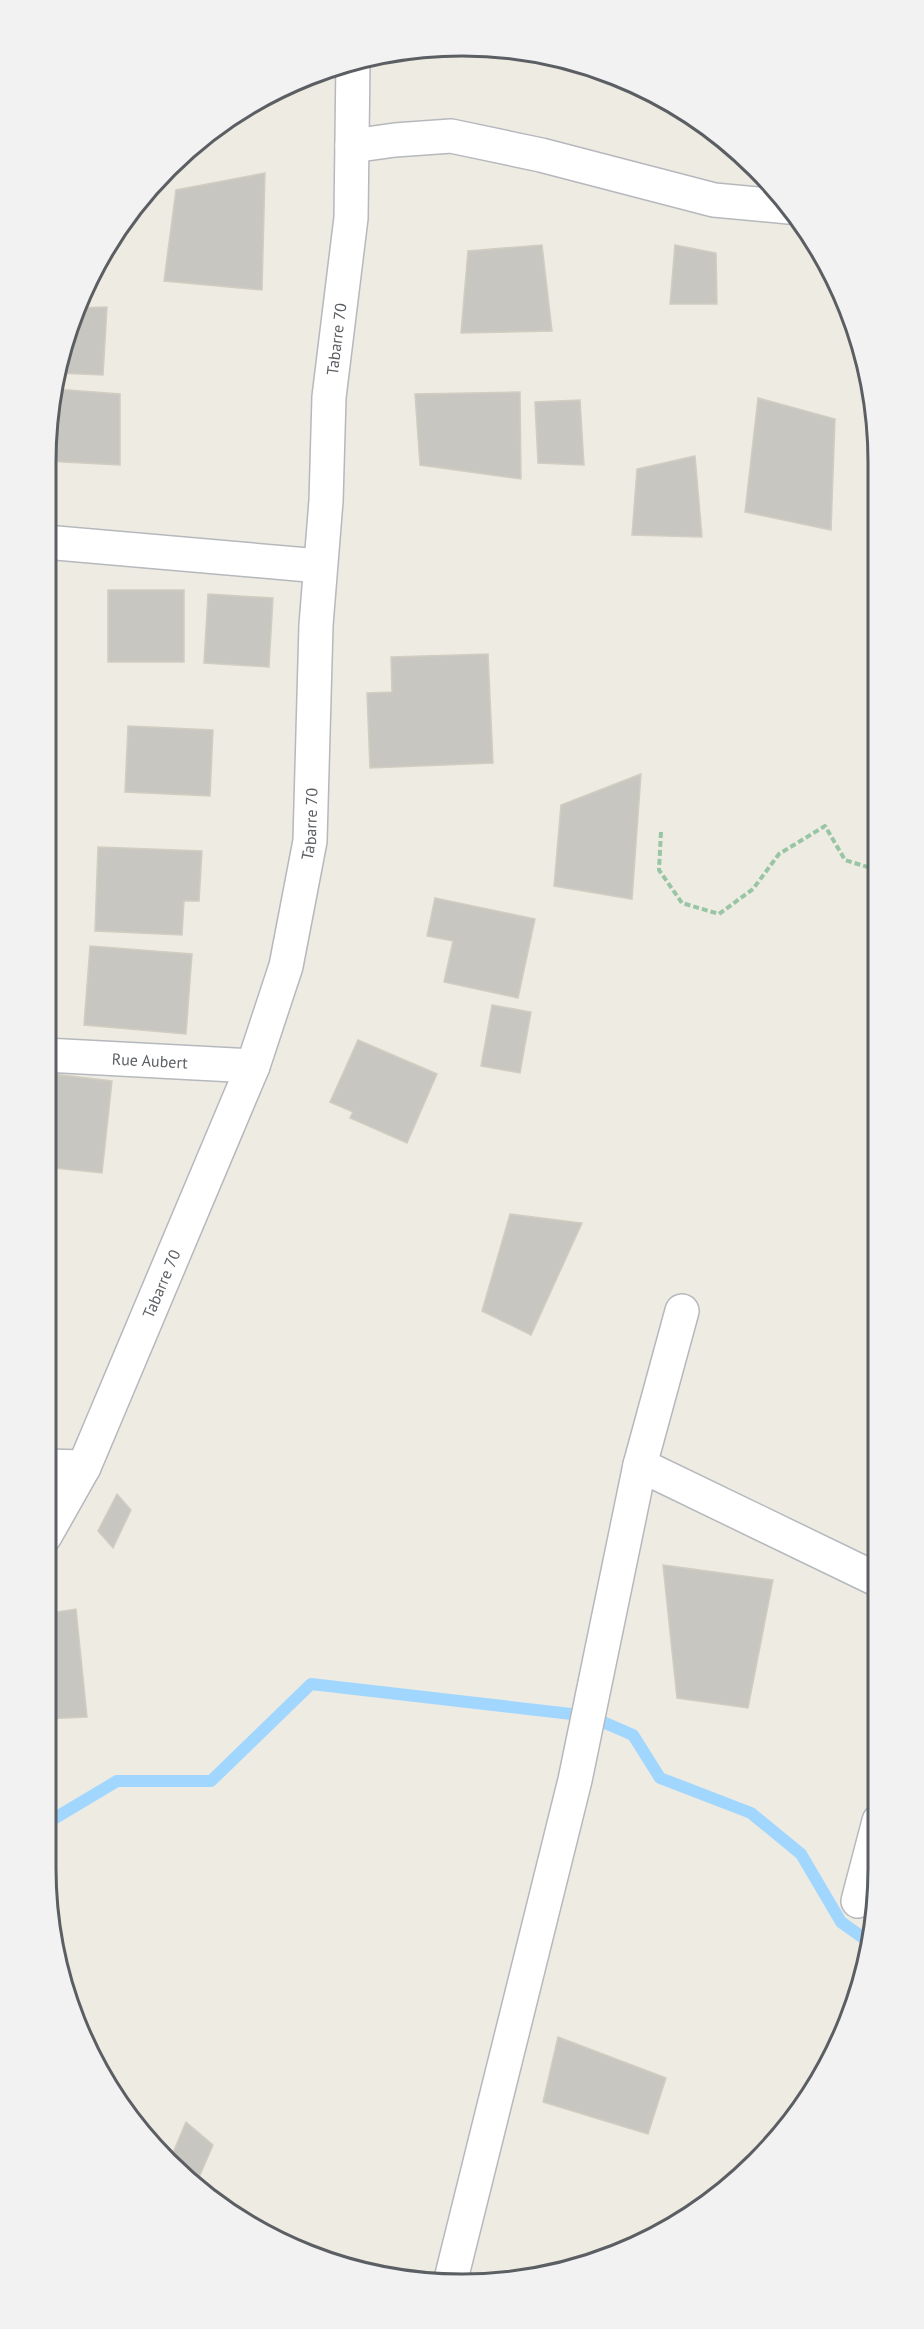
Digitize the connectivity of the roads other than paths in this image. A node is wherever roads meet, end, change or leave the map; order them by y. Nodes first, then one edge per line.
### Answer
1 (353, 70) edge
2 (352, 146) junction
3 (777, 206) edge
4 (56, 543) edge
5 (320, 566) junction
6 (56, 1056) edge
7 (253, 1066) junction
8 (682, 1311) dead end
9 (640, 1464) junction
10 (56, 1466) edge
11 (84, 1467) junction
12 (56, 1517) edge
13 (868, 1575) edge
14 (868, 1863) edge
15 (858, 1901) dead end
16 (452, 2274) edge

1 - 2 street, Tabarre 70
2 - 3 street
2 - 5 street, Tabarre 70
4 - 5 street
5 - 7 street, Tabarre 70
6 - 7 street, Rue Aubert
7 - 11 street, Tabarre 70
8 - 9 street
9 - 13 street
9 - 16 street
10 - 11 street
11 - 12 street, Tabarre 70
14 - 15 street

